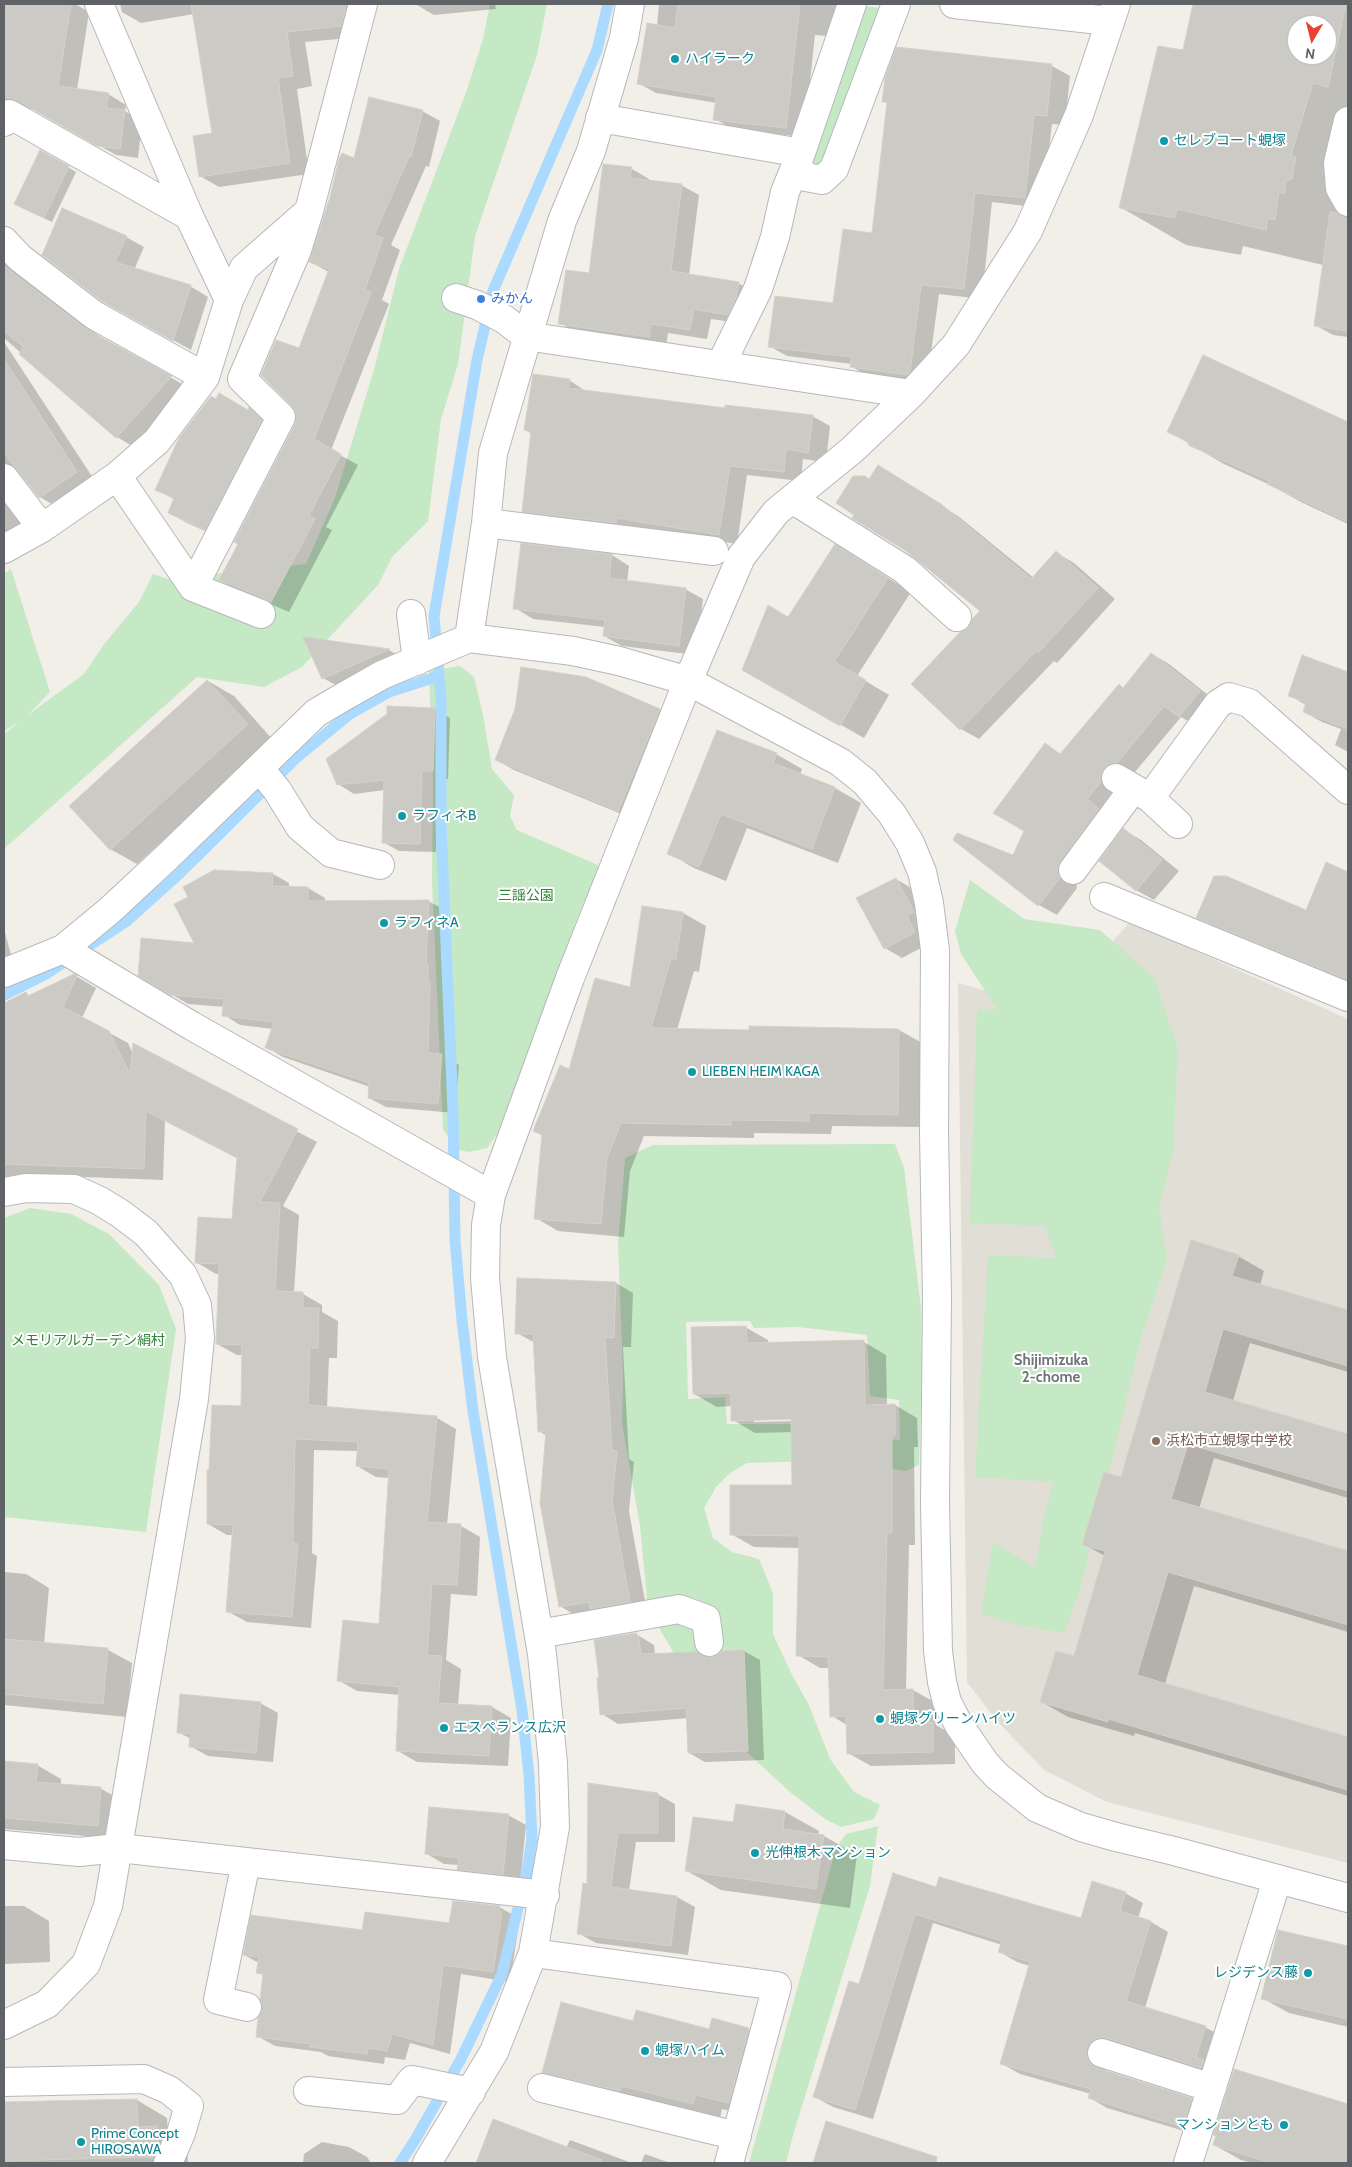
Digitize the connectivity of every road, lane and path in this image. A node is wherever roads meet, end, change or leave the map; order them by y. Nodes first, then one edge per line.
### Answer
1 (99, 4) edge
2 (363, 4) edge
3 (630, 4) edge
4 (852, 4) edge
5 (896, 4) edge
6 (954, 4) edge
7 (1112, 12) edge
8 (600, 118) junction
9 (1348, 121) edge
10 (4, 122) edge
11 (799, 159) junction
12 (1348, 202) edge
13 (309, 211) junction
14 (189, 216) junction
15 (4, 241) edge
16 (228, 300) junction
17 (466, 301) dead end
18 (526, 336) junction
19 (721, 364) junction
20 (205, 377) junction
21 (912, 394) junction
22 (117, 476) junction
23 (4, 478) edge
24 (792, 499) junction
25 (486, 523) junction
26 (42, 528) junction
27 (4, 549) edge
28 (714, 551) dead end
29 (193, 587) junction
30 (261, 614) dead end
31 (411, 614) dead end
32 (957, 617) dead end
33 (440, 650) junction
34 (688, 681) junction
35 (270, 782) junction
36 (1133, 788) junction
37 (1348, 790) edge
38 (1178, 824) dead end
39 (380, 865) dead end
40 (1073, 870) dead end
41 (1104, 897) dead end
42 (67, 951) junction
43 (4, 973) edge
44 (1348, 997) edge
45 (4, 1192) edge
46 (491, 1195) junction
47 (538, 1634) junction
48 (709, 1642) dead end
49 (4, 1845) edge
50 (119, 1848) junction
51 (246, 1862) junction
52 (1277, 1880) junction
53 (529, 1894) junction
54 (1348, 1898) edge
55 (533, 1953) junction
56 (247, 2007) dead end
57 (4, 2025) edge
58 (1102, 2053) dead end
59 (4, 2082) edge
60 (454, 2088) junction
61 (542, 2088) dead end
62 (1212, 2088) junction
63 (308, 2091) dead end
64 (737, 2136) junction
65 (168, 2163) edge
66 (427, 2163) edge
67 (730, 2163) edge
68 (1188, 2163) edge

1 - 14 street
2 - 13 street
3 - 8 street
4 - 11 street
5 - 11 street
6 - 7 street
7 - 21 street
8 - 11 street
8 - 18 street
9 - 12 street
10 - 14 street
11 - 19 street
13 - 16 street
13 - 29 street
14 - 16 street
15 - 20 street
16 - 20 street
17 - 18 street
18 - 19 street
18 - 25 street
19 - 21 street
20 - 22 street
21 - 24 street
22 - 26 street
22 - 29 street
23 - 26 street
24 - 32 street
24 - 34 street
25 - 28 street
25 - 33 street
26 - 27 street
29 - 30 street
31 - 33 street
33 - 34 street
33 - 35 street
34 - 46 street
34 - 52 street
35 - 39 street
35 - 42 street
36 - 37 street
36 - 38 street
36 - 40 street
41 - 44 street
42 - 43 street
42 - 46 street
45 - 50 street
46 - 47 street
47 - 48 street
47 - 53 street
49 - 50 street
50 - 51 street
50 - 57 street
51 - 53 street
51 - 56 street
52 - 54 street
52 - 62 street
53 - 55 street
55 - 60 street
55 - 64 street
58 - 62 street
59 - 65 street
60 - 63 street
60 - 66 street
61 - 64 street
62 - 68 street
64 - 67 street

